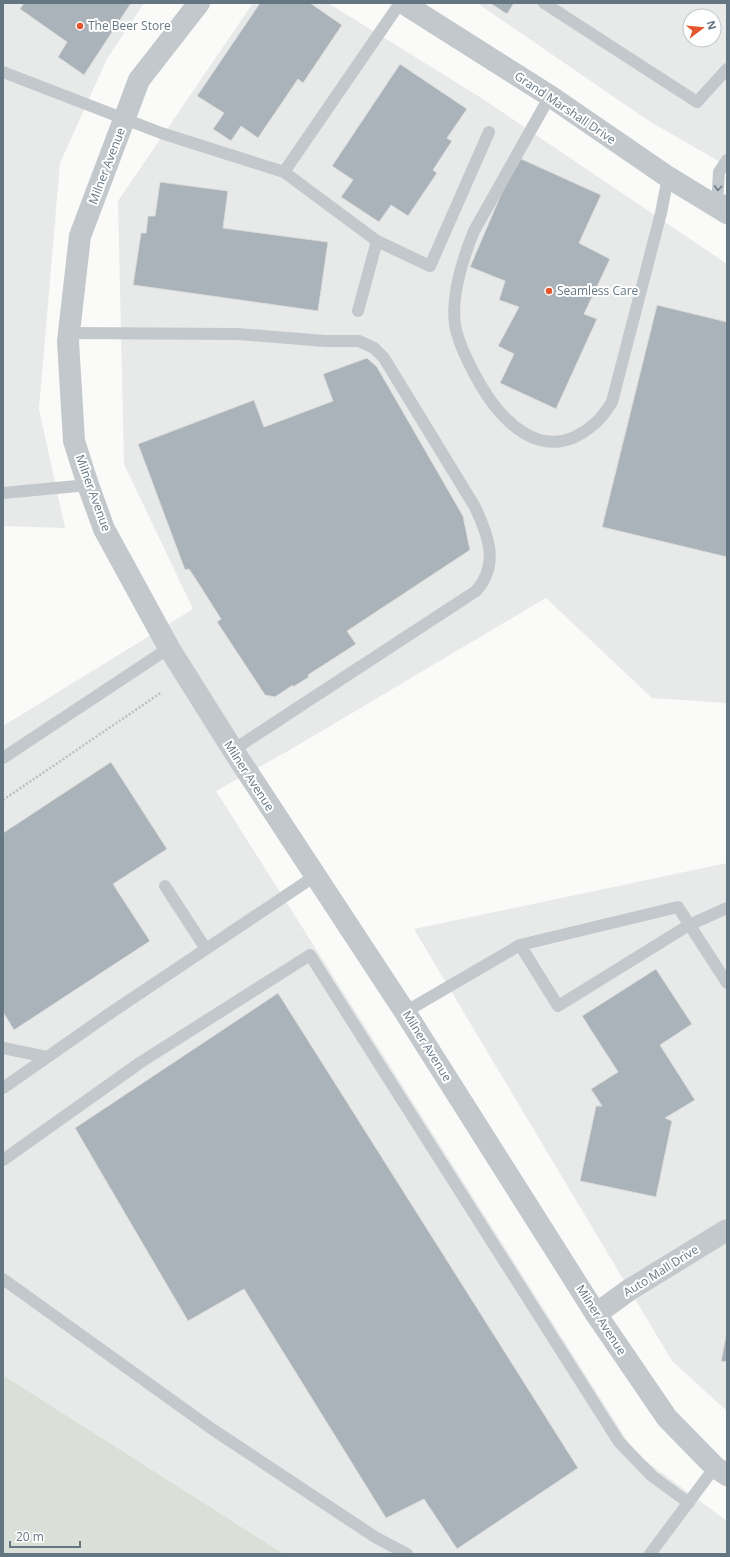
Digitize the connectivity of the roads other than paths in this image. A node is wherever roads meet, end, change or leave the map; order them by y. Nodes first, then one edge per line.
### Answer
1 (199, 3) edge
2 (400, 3) edge
3 (403, 3) edge
4 (544, 3) edge
5 (727, 68) edge
6 (3, 72) edge
7 (550, 96) junction
8 (124, 120) junction
9 (489, 132) dead end
10 (727, 160) edge
11 (284, 172) junction
12 (668, 177) junction
13 (724, 207) edge
14 (377, 241) junction
15 (358, 311) dead end
16 (68, 333) junction
17 (88, 485) junction
18 (3, 493) edge
19 (169, 648) junction
20 (232, 750) junction
21 (3, 758) edge
22 (315, 876) junction
23 (165, 886) dead end
24 (727, 908) edge
25 (690, 925) junction
26 (520, 945) junction
27 (206, 948) junction
28 (727, 983) edge
29 (405, 1012) junction
30 (3, 1048) edge
31 (47, 1057) junction
32 (3, 1088) edge
33 (3, 1160) edge
34 (727, 1230) edge
35 (3, 1279) edge
36 (596, 1314) junction
37 (721, 1471) edge
38 (689, 1503) junction
39 (407, 1554) edge
40 (650, 1554) edge

1 - 8 street, Milner Avenue
2 - 11 lane
3 - 7 street, Grand Marshall Drive
4 - 5 lane
6 - 8 lane
7 - 12 street, Grand Marshall Drive
7 - 12 lane
8 - 11 lane
8 - 16 street, Milner Avenue
9 - 14 lane
10 -> 13 lane
11 - 14 lane
12 - 13 street, Grand Marshall Drive
14 - 15 lane
16 - 17 street, Milner Avenue
16 - 20 lane
17 - 18 lane
17 - 19 street, Milner Avenue
19 - 20 street, Milner Avenue
19 - 21 lane
20 - 22 street, Milner Avenue
22 - 27 lane
22 - 29 street, Milner Avenue
23 - 27 lane
24 - 25 lane
25 - 26 lane
25 - 26 lane
25 - 28 lane
26 - 29 lane
27 - 31 lane
29 - 36 street, Milner Avenue
30 - 31 lane
31 - 32 lane
33 - 38 lane
34 - 36 street, Auto Mall Drive
35 - 39 lane
36 - 37 street, Milner Avenue
37 - 38 lane
38 - 40 lane

